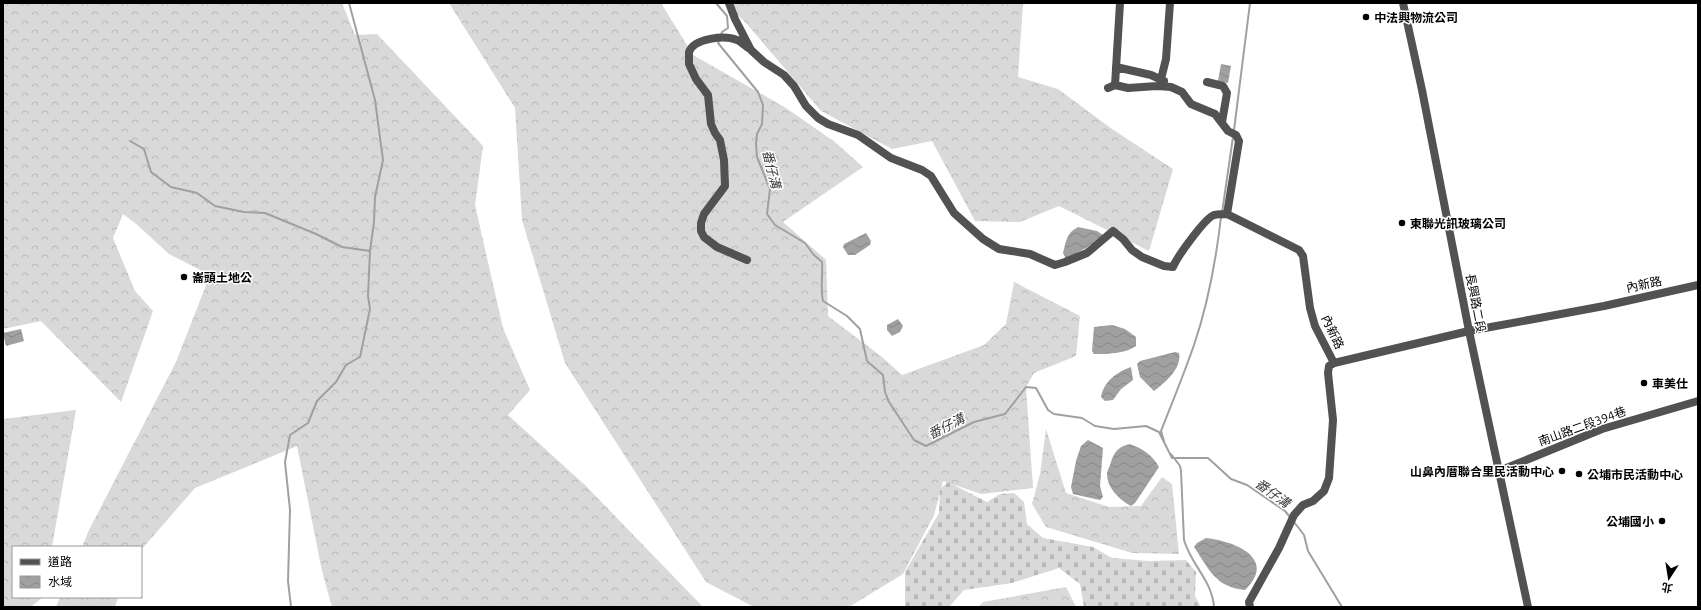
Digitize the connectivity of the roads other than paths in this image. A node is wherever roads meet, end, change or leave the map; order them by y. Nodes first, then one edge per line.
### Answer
1 (729, 3) edge
2 (1120, 3) edge
3 (1170, 3) edge
4 (1403, 3) edge
5 (751, 50) junction
6 (1116, 67) junction
7 (1161, 79) junction
8 (1207, 82) dead end
9 (1167, 87) junction
10 (1222, 122) junction
11 (1227, 214) junction
12 (747, 260) dead end
13 (1698, 285) edge
14 (1469, 331) junction
15 (1334, 363) junction
16 (1698, 401) edge
17 (1499, 471) junction
18 (1250, 607) edge
19 (1528, 607) edge

1 - 5 street
2 - 6 street
3 - 7 street
4 - 14 street, 長興路二段
5 - 11 street
5 - 12 street
6 - 7 street
6 - 9 street
7 - 9 street
8 - 10 street
9 - 10 street
10 - 11 street
11 - 15 street, 內新路
13 - 14 street, 內新路
14 - 15 street, 內新路
14 - 17 street, 長興路二段
15 - 18 street
16 - 17 street, 南山路二段394巷
17 - 19 street, 長興路二段

